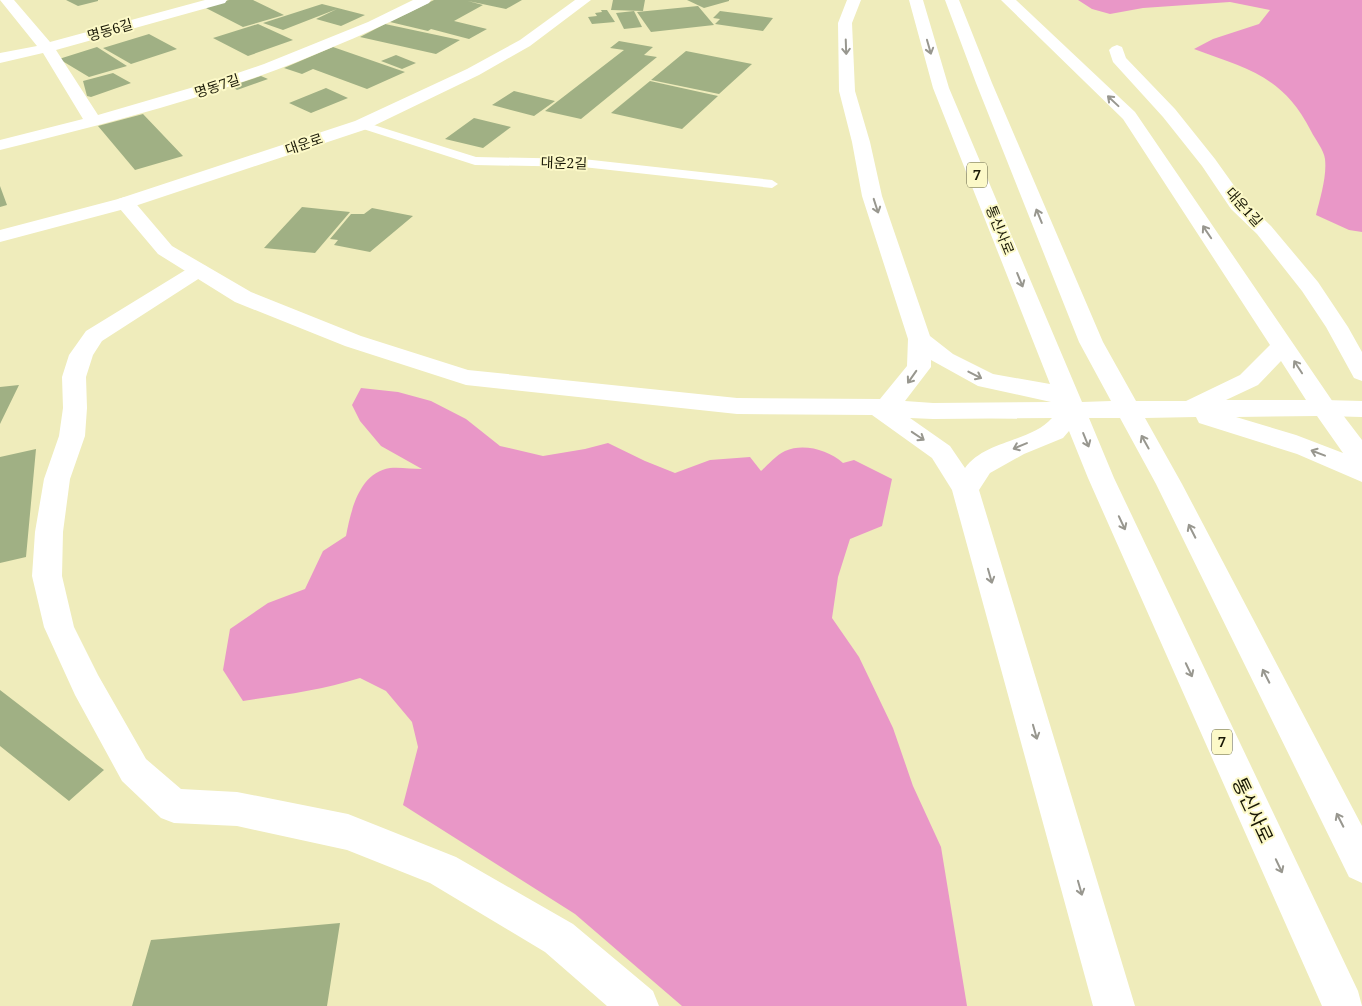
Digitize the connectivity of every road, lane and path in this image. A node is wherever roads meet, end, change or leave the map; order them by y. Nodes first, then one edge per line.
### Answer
1 (8, 0) edge
2 (220, 0) edge
3 (424, 0) edge
4 (584, 0) edge
5 (854, 0) edge
6 (916, 0) edge
7 (952, 0) edge
8 (1008, 0) edge
9 (47, 48) junction
10 (1117, 50) dead end
11 (0, 58) edge
12 (94, 122) junction
13 (361, 125) junction
14 (0, 145) edge
15 (772, 184) dead end
16 (125, 203) junction
17 (0, 236) edge
18 (198, 270) junction
19 (920, 339) junction
20 (1283, 345) junction
21 (1362, 373) edge
22 (883, 407) junction
23 (1324, 408) junction
24 (1185, 409) junction
25 (1362, 409) edge
26 (1077, 410) junction
27 (1362, 459) edge
28 (1362, 473) edge
29 (964, 489) junction
30 (1362, 864) edge
31 (638, 1006) edge
32 (1114, 1006) edge
33 (1343, 1006) edge

1 - 9 main road
2 - 9 main road, 명동6길
3 - 12 main road, 명동7길
4 - 13 main road, 대운로
5 -> 19 main road
6 -> 33 main road, 통신사로 / 7
30 -> 7 main road
20 -> 8 main road
9 - 11 main road, 명동6길
9 - 12 main road
10 - 21 main road, 대운1길
12 - 14 main road, 명동7길
13 - 15 lane, 대운2길
13 - 16 main road, 대운로
16 - 17 main road, 대운로
16 - 18 main road
18 - 22 main road
18 - 31 main road
19 -> 22 main road
19 -> 26 main road
23 -> 20 main road
20 - 24 main road
22 - 26 main road
22 -> 29 main road
23 - 24 main road
23 - 25 main road
23 - 27 main road
24 - 26 main road
28 -> 24 main road
26 -> 29 main road
29 -> 32 main road

